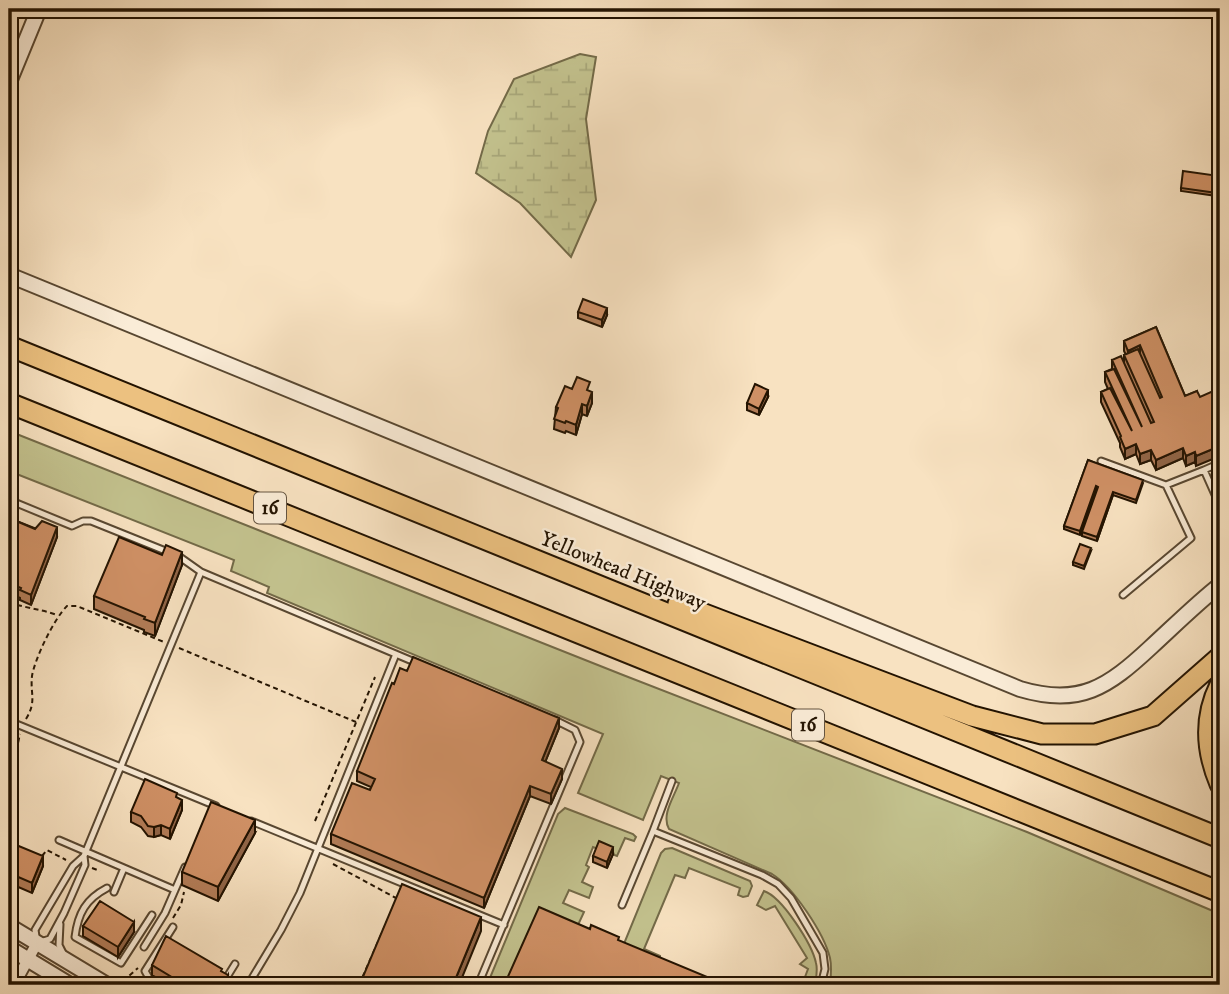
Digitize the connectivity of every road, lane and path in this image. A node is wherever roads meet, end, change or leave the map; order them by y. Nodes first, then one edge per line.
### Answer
1 (39, 9) edge
2 (9, 82) edge
3 (9, 275) edge
4 (9, 346) edge
5 (9, 403) edge
6 (1101, 461) dead end
7 (1220, 463) edge
8 (1204, 470) junction
9 (1166, 485) junction
10 (9, 500) edge
11 (1220, 506) edge
12 (442, 523) junction
13 (201, 572) junction
14 (1220, 585) edge
15 (1123, 595) dead end
16 (9, 602) edge
17 (58, 616) junction
18 (171, 645) junction
19 (396, 654) junction
20 (1220, 657) edge
21 (421, 664) edge
22 (375, 677) dead end
23 (1220, 685) edge
24 (543, 715) edge
25 (9, 721) edge
26 (356, 722) junction
27 (23, 727) junction
28 (120, 767) junction
29 (13, 769) junction
30 (9, 773) edge
31 (672, 781) dead end
32 (9, 784) edge
33 (1220, 784) edge
34 (211, 804) junction
35 (222, 809) edge
36 (206, 815) edge
37 (246, 819) edge
38 (315, 821) dead end
39 (653, 831) junction
40 (1220, 838) edge
41 (59, 841) dead end
42 (317, 848) junction
43 (84, 854) junction
44 (40, 856) edge
45 (189, 857) edge
46 (76, 862) junction
47 (330, 863) dead end
48 (85, 865) junction
49 (124, 868) junction
50 (100, 871) dead end
51 (175, 890) junction
52 (1220, 892) edge
53 (396, 898) edge
54 (622, 905) dead end
55 (391, 910) edge
56 (152, 915) dead end
57 (61, 921) junction
58 (503, 925) junction
59 (9, 926) edge
60 (173, 927) dead end
61 (37, 943) junction
62 (144, 947) dead end
63 (9, 948) edge
64 (28, 960) junction
65 (67, 961) junction
66 (234, 964) dead end
67 (14, 985) edge
68 (70, 985) edge
69 (107, 985) edge
70 (161, 985) edge
71 (222, 985) edge
72 (248, 985) edge
73 (359, 985) edge
74 (478, 985) edge
75 (821, 985) edge

1 - 2 street
3 - 14 street
4 - 12 highway, Yellowhead Highway / 16
5 - 52 highway, 16
6 - 9 lane
7 - 8 lane
8 - 9 lane
8 - 11 lane
9 - 15 lane
10 - 13 lane
12 - 20 highway
12 - 40 highway, Yellowhead Highway / 16
13 - 18 lane
13 - 19 lane
16 - 17 path
17 - 18 path
17 - 27 path
18 - 26 path
18 - 28 lane
19 - 21 lane
19 - 42 lane
22 - 26 path
23 - 33 highway
24 - 58 lane
25 - 27 lane
26 - 38 path
27 - 28 lane
27 - 29 path
28 - 34 lane
28 - 43 lane
29 - 30 path
29 - 32 path
31 - 39 lane
34 - 35 lane
34 - 36 lane
37 - 42 lane
39 - 54 lane
39 - 75 lane
41 - 43 lane
42 - 58 lane
42 - 72 lane
43 - 46 lane
43 - 48 lane
43 - 49 lane
44 - 46 path
45 - 51 lane
46 - 61 lane
47 - 53 path
48 - 50 path
48 - 57 lane
49 - 51 lane
49 - 56 lane
51 - 62 lane
55 - 73 path
57 - 61 lane
57 - 65 lane
58 - 74 lane
59 - 61 street
60 - 70 lane
61 - 64 street
61 - 65 street
63 - 64 street
64 - 67 street
64 - 68 street
65 - 69 street
66 - 71 lane

